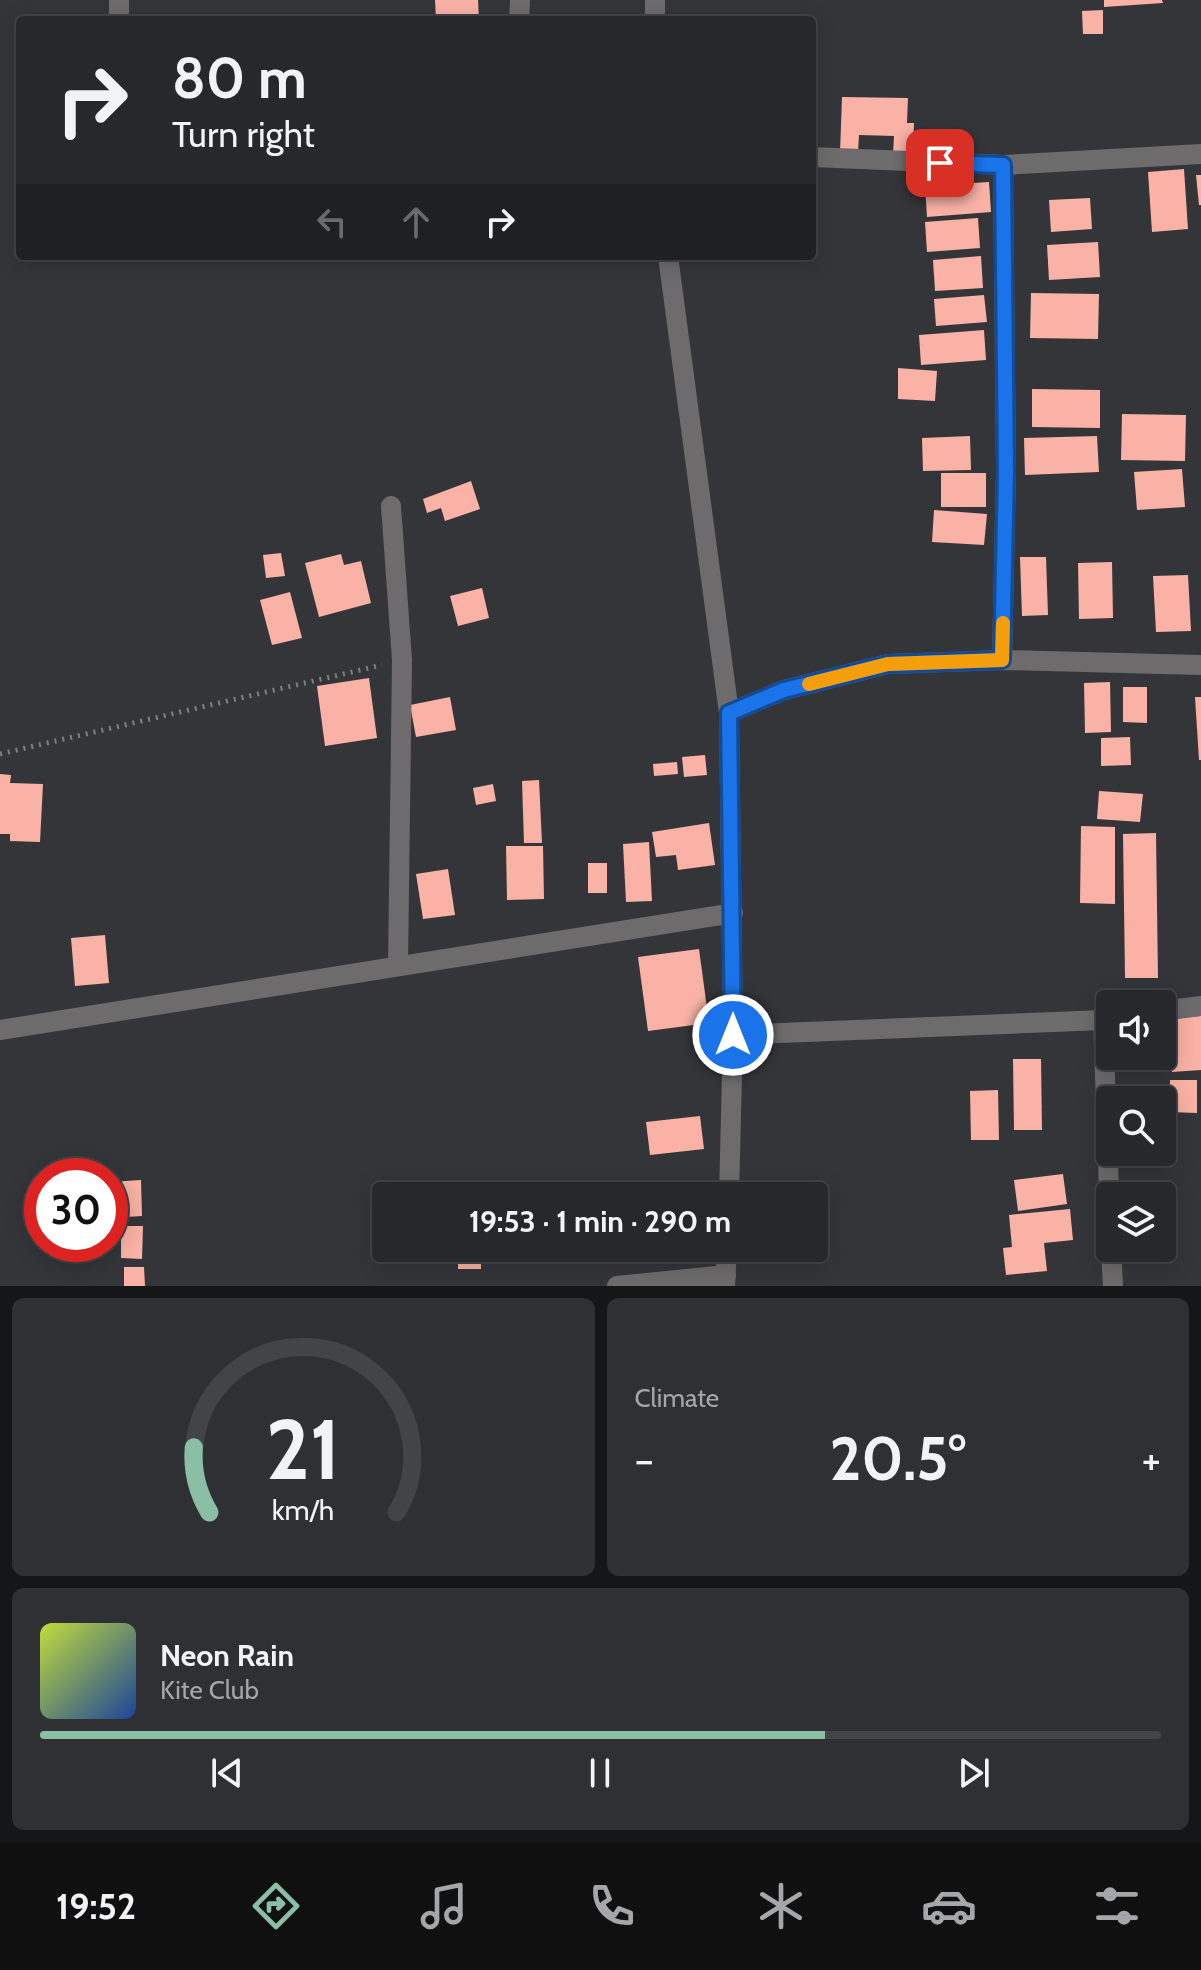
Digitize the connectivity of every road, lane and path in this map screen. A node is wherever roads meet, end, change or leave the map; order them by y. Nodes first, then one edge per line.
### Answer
1 (1201, 154) edge
2 (816, 157) edge
3 (1003, 165) junction
4 (669, 260) edge
5 (391, 506) dead end
6 (402, 660) junction
7 (1002, 660) junction
8 (1201, 665) edge
9 (729, 713) junction
10 (0, 754) edge
11 (733, 913) junction
12 (398, 966) junction
13 (1201, 1006) edge
14 (1176, 1009) edge
15 (1096, 1019) edge
16 (0, 1030) edge
17 (733, 1035) junction
18 (1107, 1070) edge
19 (729, 1182) edge
20 (1109, 1182) edge
21 (1112, 1262) edge
22 (726, 1281) edge
23 (617, 1286) edge
24 (1113, 1286) edge

1 - 3 street
2 - 3 street
3 - 7 street
4 - 9 street
5 - 6 street
6 - 10 path
6 - 12 street
7 - 8 street
7 - 9 street
9 - 11 street
11 - 12 street
11 - 17 street
12 - 16 street
13 - 14 street
15 - 17 street
17 - 19 street
18 - 20 street
21 - 24 street
22 - 23 street

